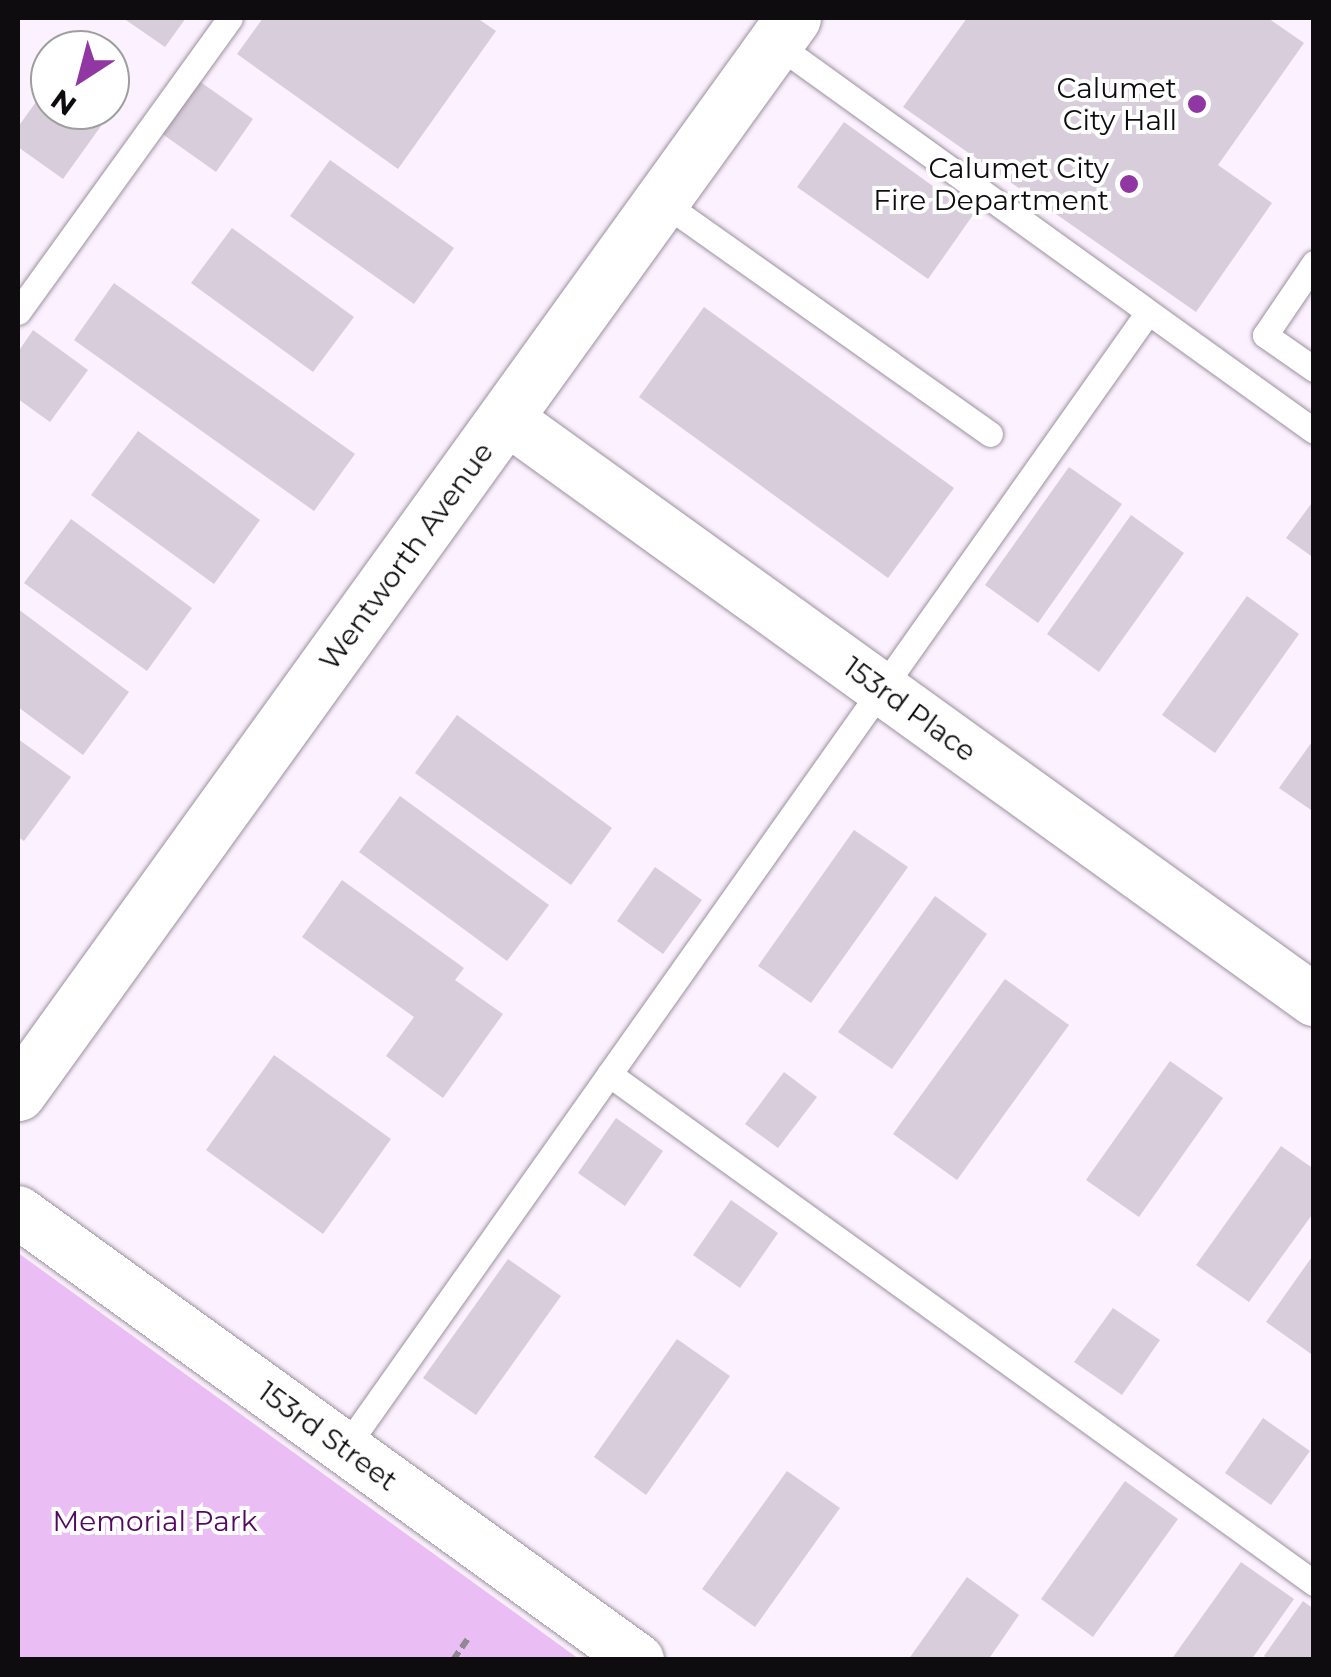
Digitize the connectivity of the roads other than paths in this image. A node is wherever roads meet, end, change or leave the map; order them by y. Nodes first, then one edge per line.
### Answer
1 (230, 18) edge
2 (784, 30) edge
3 (661, 201) junction
4 (1314, 263) edge
5 (18, 312) edge
6 (1148, 312) junction
7 (1314, 369) edge
8 (506, 418) junction
9 (1314, 431) edge
10 (990, 434) dead end
11 (881, 688) junction
12 (1314, 1000) edge
13 (608, 1074) junction
14 (18, 1093) edge
15 (18, 1212) edge
16 (345, 1448) junction
17 (1314, 1583) edge
18 (638, 1660) edge

1 - 5 lane
2 - 3 street, Wentworth Avenue
2 - 6 lane
3 - 8 street, Wentworth Avenue
3 - 10 lane
4 - 7 lane
6 - 9 lane
6 - 11 lane
8 - 11 street, 153rd Place
8 - 14 street, Wentworth Avenue
11 - 12 street, 153rd Place
11 - 13 lane
13 - 16 lane
13 - 17 lane
15 - 16 street, 153rd Street
16 - 18 street, 153rd Street

